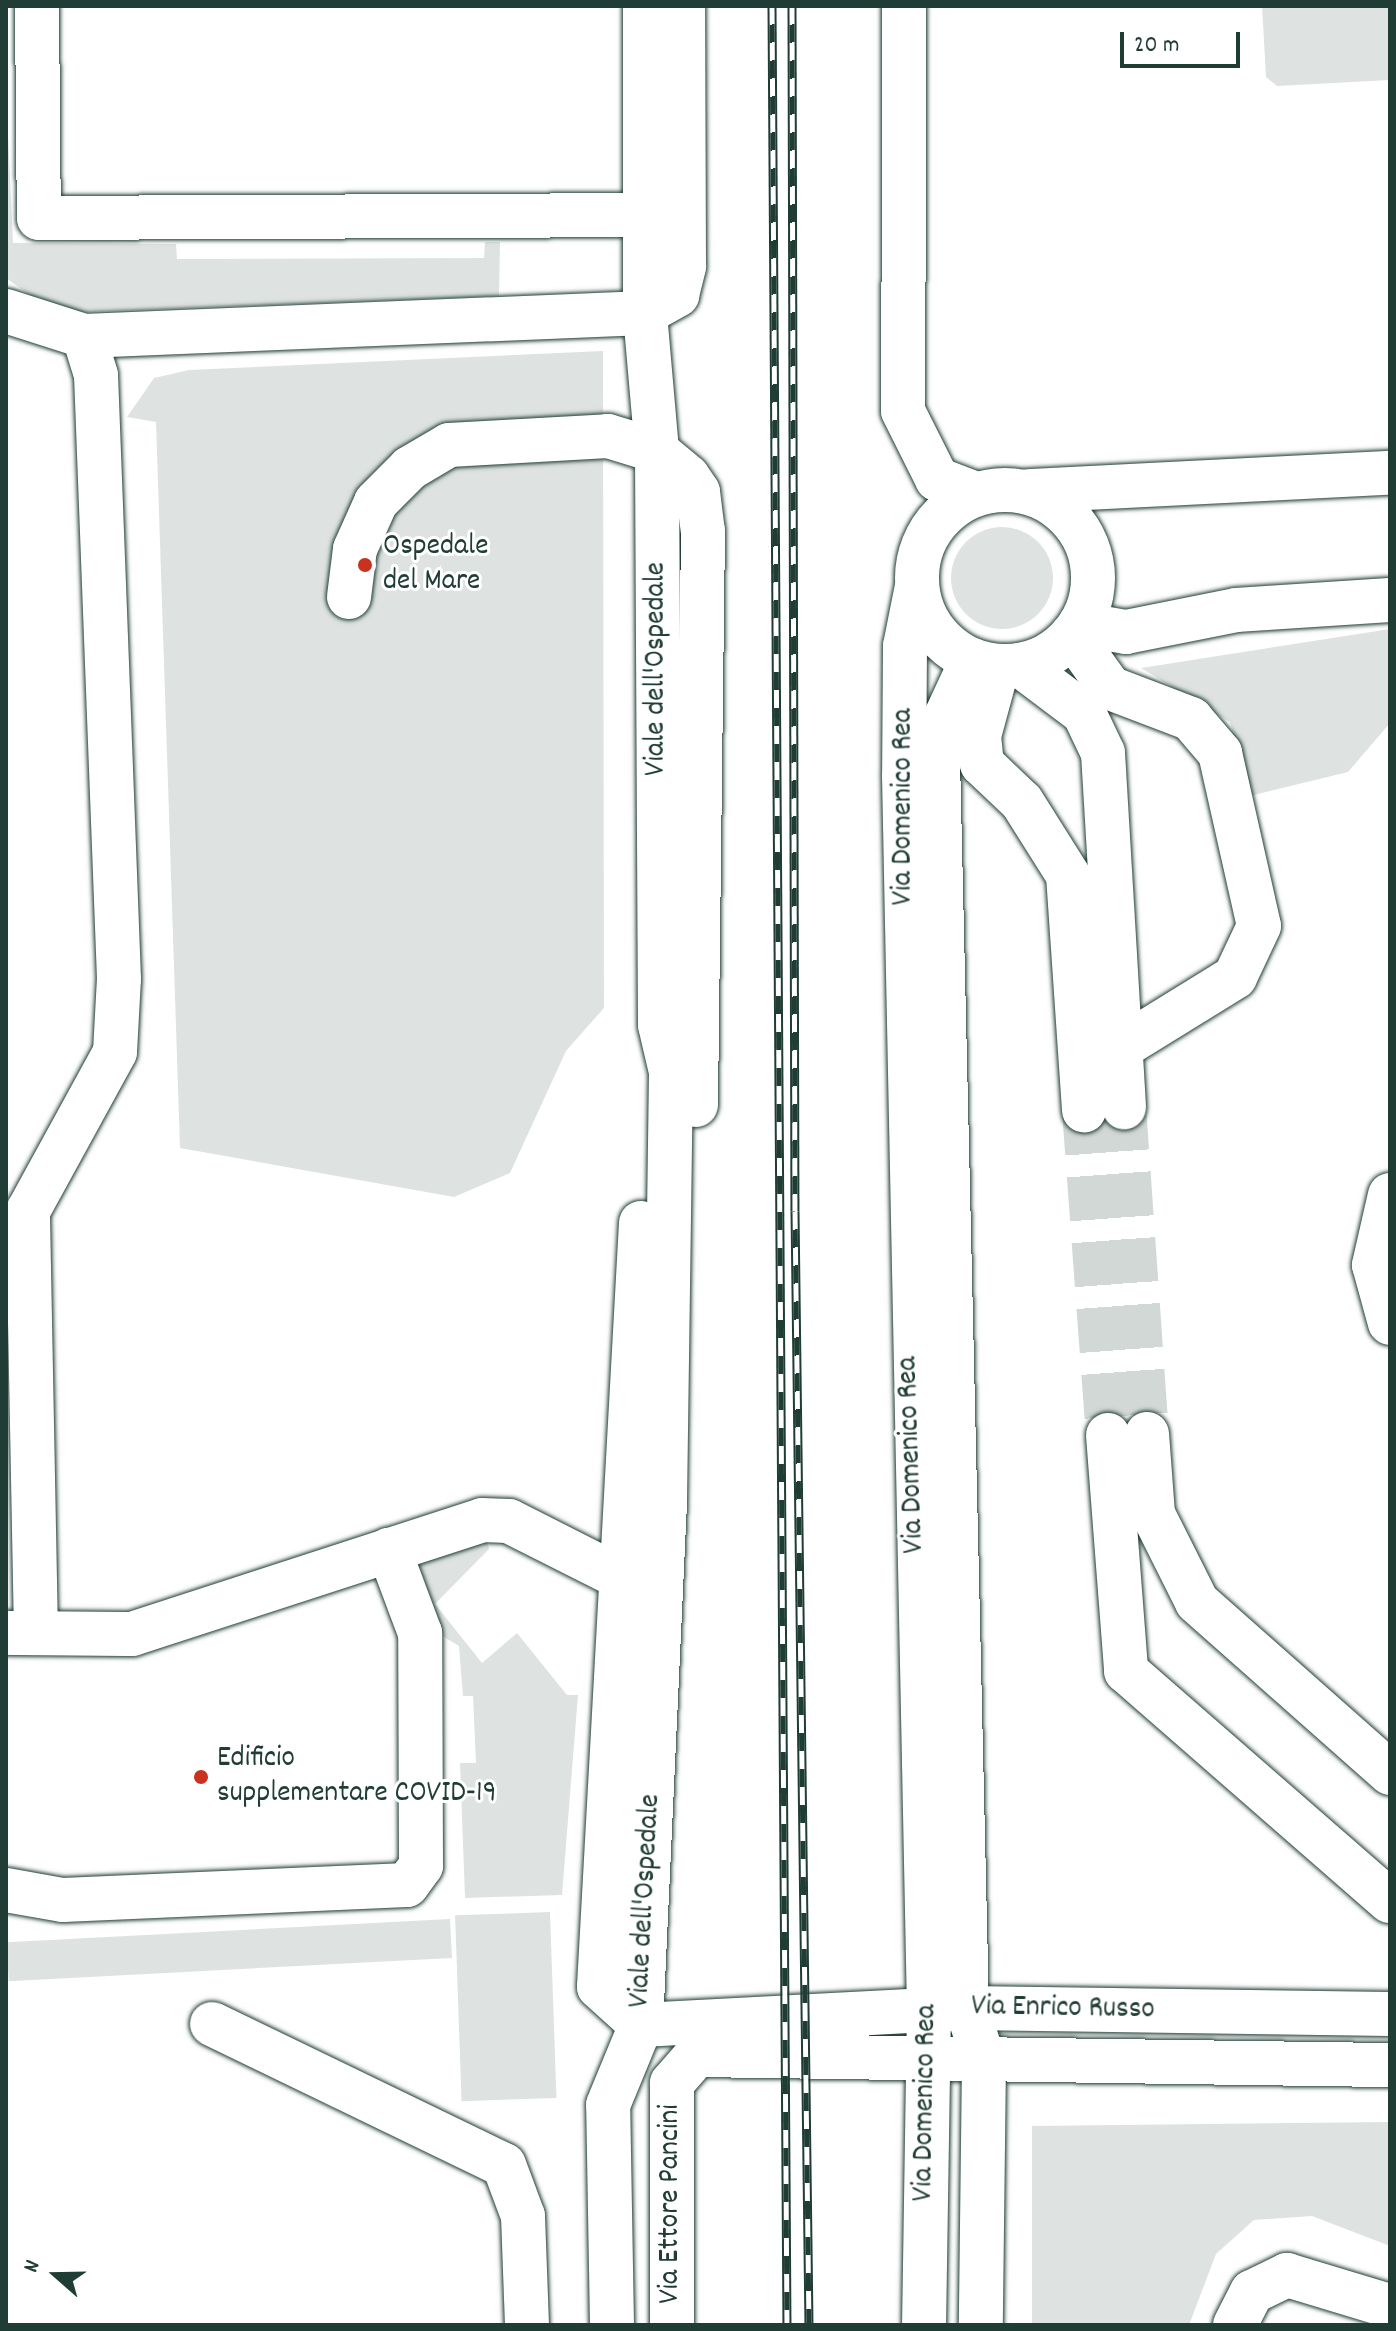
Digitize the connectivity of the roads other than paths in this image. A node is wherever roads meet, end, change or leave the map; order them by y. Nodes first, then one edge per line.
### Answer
1 (37, 6) edge
2 (645, 6) edge
3 (683, 6) edge
4 (904, 6) edge
5 (648, 215) junction
6 (6, 311) edge
7 (645, 313) junction
8 (84, 336) junction
9 (657, 451) junction
10 (1390, 473) edge
11 (1148, 491) junction
12 (997, 492) junction
13 (1093, 578) junction
14 (917, 586) junction
15 (349, 597) dead end
16 (1390, 600) edge
17 (1076, 629) junction
18 (997, 664) junction
19 (660, 1025) junction
20 (1120, 1048) junction
21 (1390, 1195) edge
22 (1390, 1323) edge
23 (665, 1502) junction
24 (389, 1550) junction
25 (620, 1577) junction
26 (21, 1633) edge
27 (1390, 1773) edge
28 (6, 1890) edge
29 (1390, 1901) edge
30 (948, 2009) junction
31 (1390, 2014) edge
32 (212, 2024) dead end
33 (654, 2024) junction
34 (928, 2060) junction
35 (984, 2062) junction
36 (1390, 2065) edge
37 (672, 2083) joint
38 (1390, 2306) edge
39 (527, 2325) edge
40 (612, 2325) edge
41 (672, 2325) edge
42 (924, 2325) edge
43 (981, 2325) edge
44 (1235, 2325) edge

1 - 5 street
2 - 5 street, Viale dell'Ospedale
3 - 7 street
4 - 12 street
5 - 7 street, Viale dell'Ospedale
6 - 8 street
7 - 8 street
7 - 9 street, Viale dell'Ospedale
8 - 26 street
9 - 15 street
9 - 19 street, Viale dell'Ospedale
9 - 33 street
10 - 11 street
11 - 12 street
11 - 13 street
12 - 13 street
12 - 14 street
13 - 17 street
14 - 18 street
14 - 30 street, Via Domenico Rea
16 - 17 street
17 - 18 street
17 - 20 street
18 - 20 street
18 - 20 street
18 - 30 street, Via Domenico Rea
19 - 23 street, Viale dell'Ospedale
19 - 25 street, Viale dell'Ospedale
21 - 22 street
23 - 25 street, Viale dell'Ospedale
23 - 33 street, Viale dell'Ospedale
24 - 25 street
24 - 26 street
24 - 28 street
25 - 33 street, Viale dell'Ospedale
27 - 29 street
30 - 31 street, Via Enrico Russo
30 - 33 street, Via Enrico Russo
30 - 34 street, Via Domenico Rea
30 - 35 street, Via Domenico Rea
32 - 39 street
33 - 40 street, Via Ettore Pancini
34 - 35 street, Via Enrico Russo
34 - 37 street, Via Enrico Russo
34 - 42 street, Via Domenico Rea
35 - 36 street, Via Enrico Russo
35 - 43 street, Via Domenico Rea
37 - 41 street, Via Ettore Pancini
38 - 44 street

